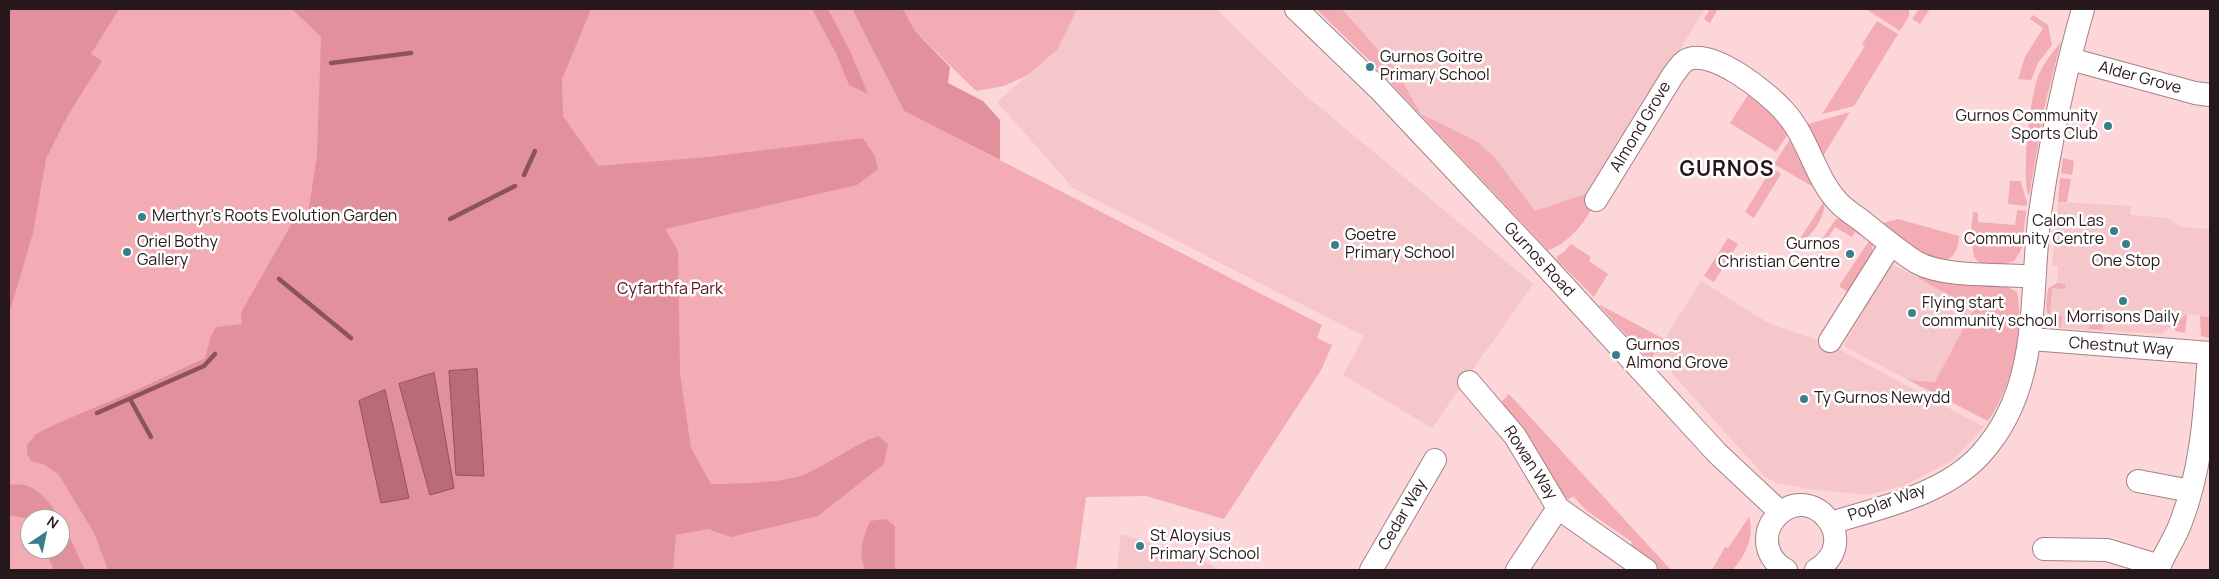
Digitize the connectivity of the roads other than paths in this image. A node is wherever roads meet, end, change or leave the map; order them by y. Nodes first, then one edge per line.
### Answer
1 (1296, 9) edge
2 (2083, 9) edge
3 (2070, 59) junction
4 (2210, 94) edge
5 (1596, 200) dead end
6 (1891, 244) junction
7 (2035, 274) junction
8 (2031, 340) junction
9 (1830, 341) dead end
10 (2210, 353) edge
11 (1469, 382) dead end
12 (1435, 460) dead end
13 (2138, 481) dead end
14 (2191, 490) junction
15 (1558, 508) junction
16 (1780, 512) junction
17 (1831, 523) junction
18 (2044, 549) dead end
19 (1774, 567) edge
20 (2159, 568) edge
21 (1371, 570) edge
22 (1517, 570) edge
23 (1646, 570) edge
24 (1817, 570) edge

1 - 16 street, Gurnos Road
2 - 3 street, Poplar Way
3 - 4 street, Alder Grove
3 - 7 street, Poplar Way
5 - 6 street, Almond Grove
6 - 7 street
6 - 9 street
7 - 8 street, Poplar Way
8 - 10 street, Chestnut Way
8 - 17 street, Poplar Way
10 - 14 street
11 - 15 street, Rowan Way
12 - 21 street, Cedar Way
13 - 14 street
14 - 20 street
15 - 22 street
15 - 23 street, Rowan Way
16 - 17 street
16 - 19 street
17 - 24 street
18 - 20 street

